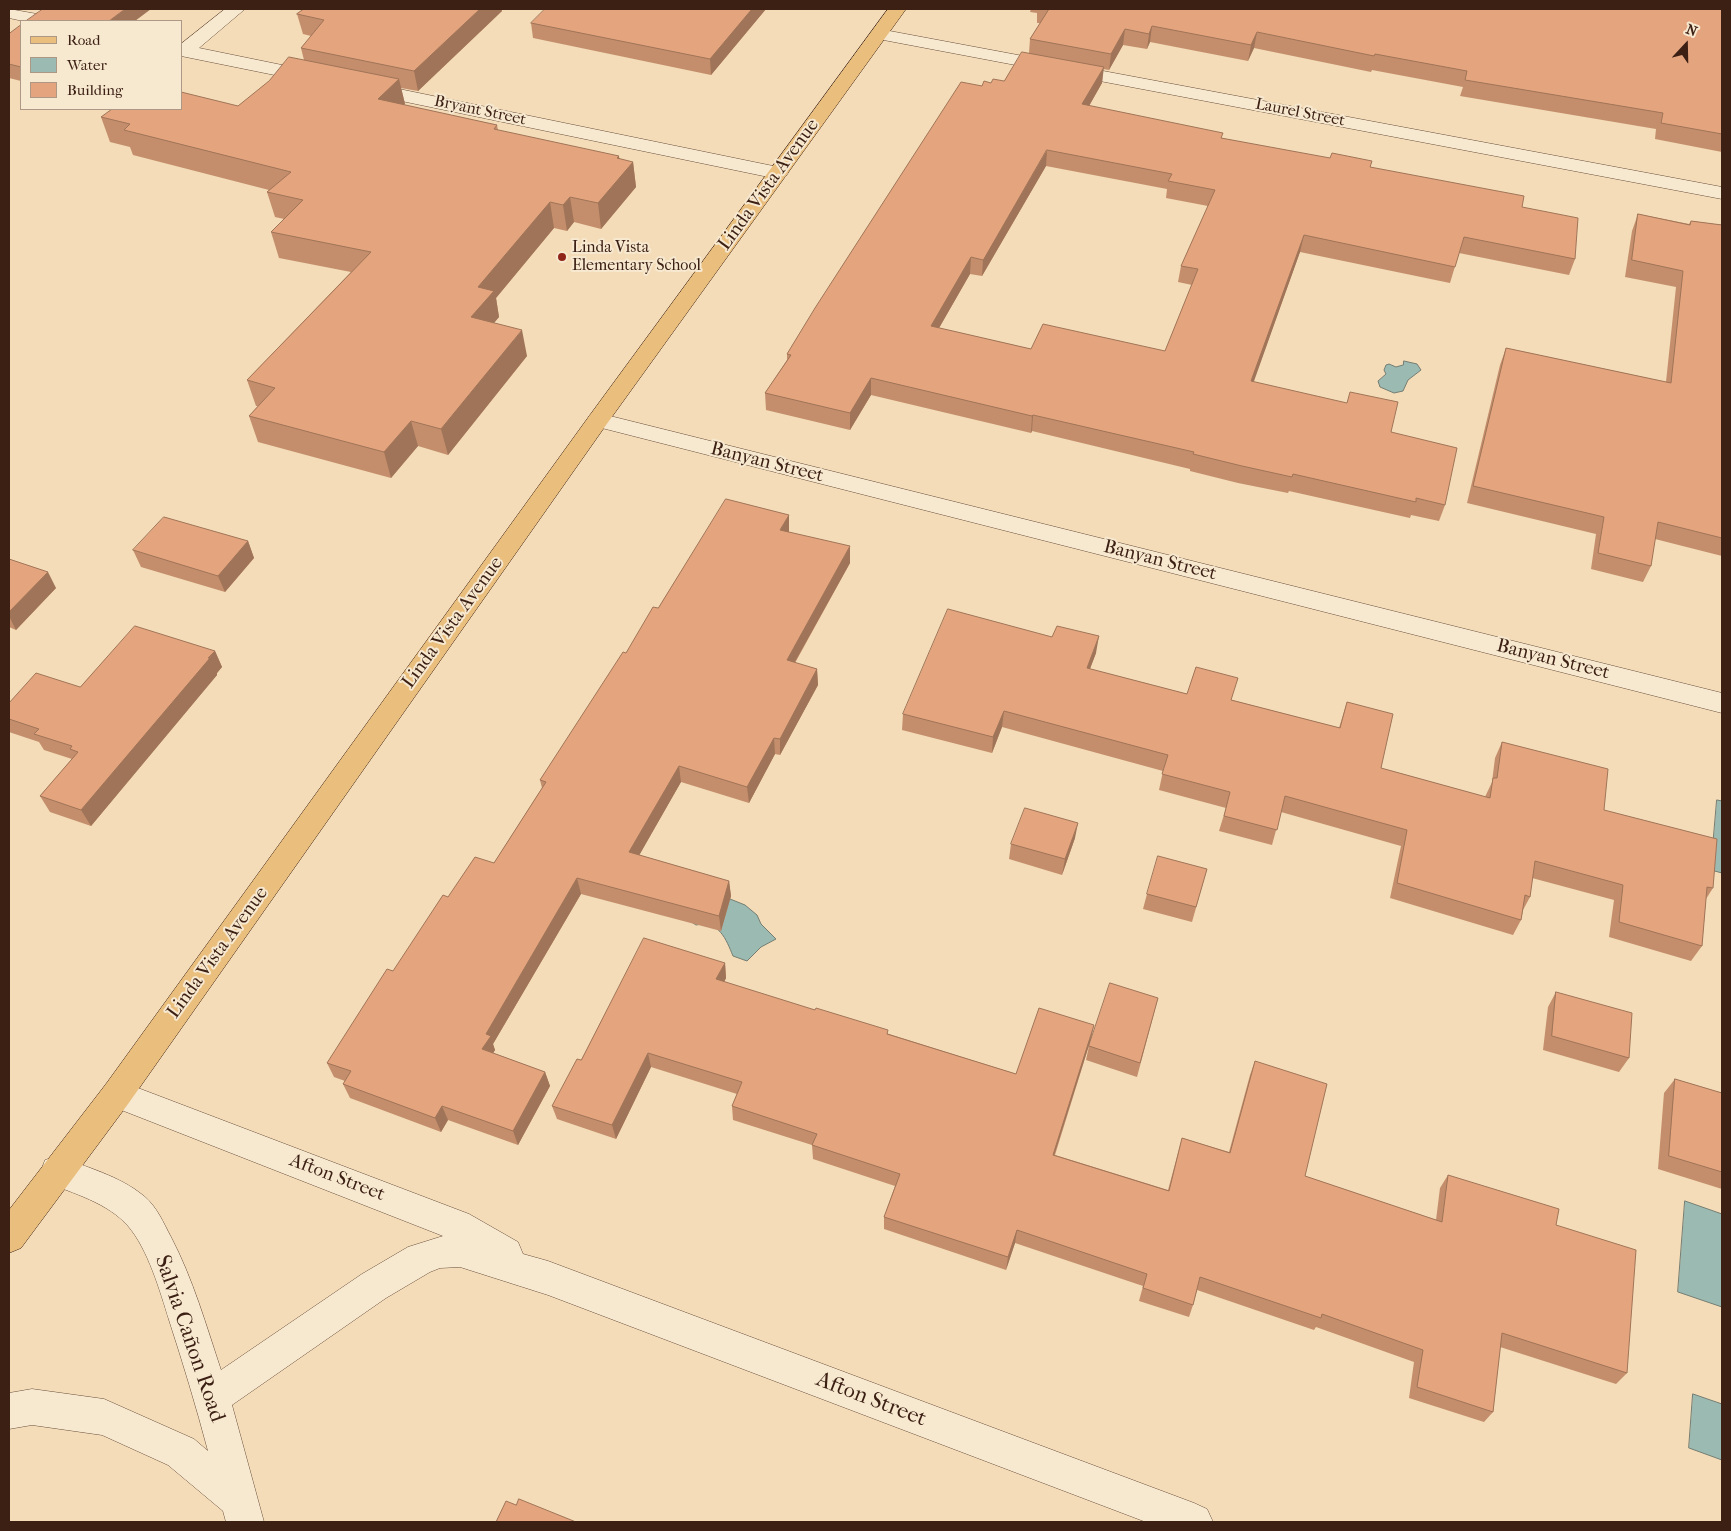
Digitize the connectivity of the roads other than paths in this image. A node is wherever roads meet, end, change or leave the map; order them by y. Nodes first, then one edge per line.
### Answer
1 (236, 9) edge
2 (897, 9) edge
3 (9, 13) edge
4 (43, 20) edge
5 (879, 34) junction
6 (183, 50) edge
7 (330, 81) edge
8 (350, 85) edge
9 (778, 173) junction
10 (1722, 193) edge
11 (598, 420) junction
12 (1722, 703) edge
13 (117, 1094) junction
14 (57, 1172) junction
15 (9, 1237) edge
16 (548, 1278) junction
17 (212, 1396) junction
18 (9, 1411) edge
19 (242, 1511) edge
20 (1194, 1522) edge

1 - 6 street
2 - 5 main road, Linda Vista Avenue
3 - 4 street
5 - 9 main road, Linda Vista Avenue
5 - 10 street, Laurel Street
6 - 7 street
8 - 9 street, Bryant Street
9 - 11 main road, Linda Vista Avenue
11 - 12 street, Banyan Street
11 - 13 main road, Linda Vista Avenue
13 - 14 main road, Linda Vista Avenue
13 - 16 street, Afton Street
14 - 15 main road, Linda Vista Avenue
14 - 17 street, Salvia Cañon Road
16 - 17 street, Afton Street
16 - 20 street, Afton Street
17 - 19 street, Salvia Cañon Road
18 - 19 street, Salvia Cañon Road

